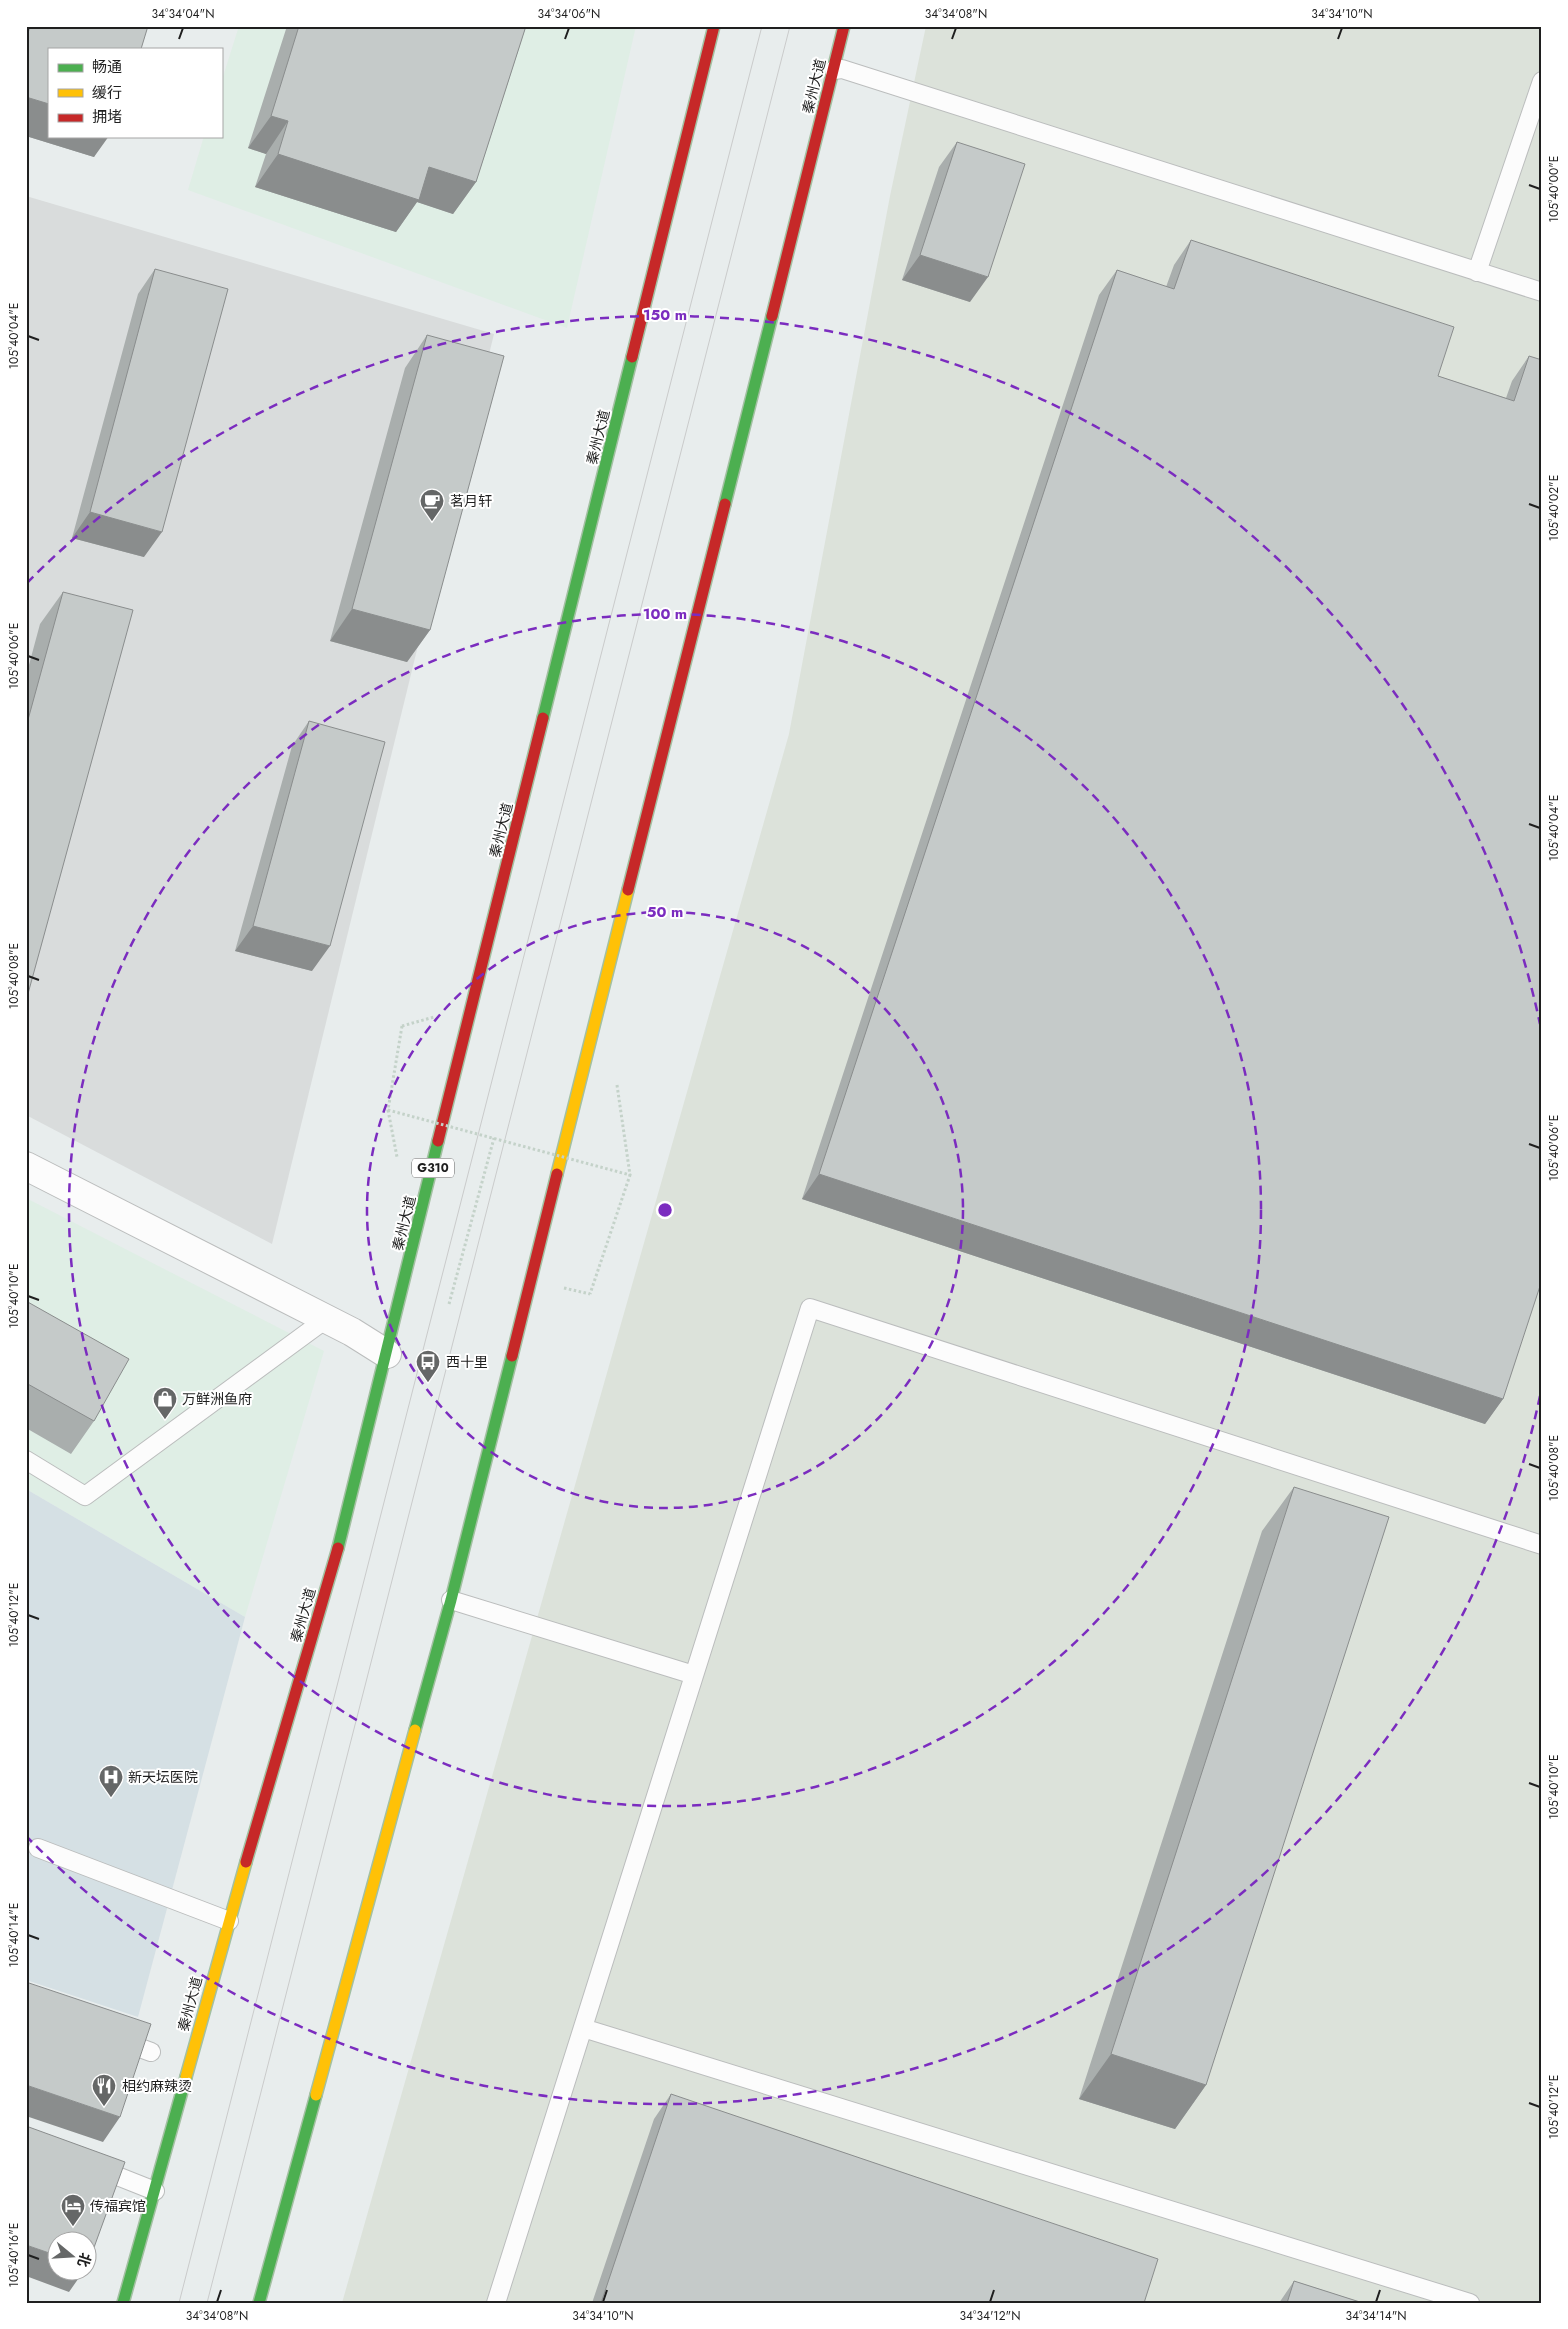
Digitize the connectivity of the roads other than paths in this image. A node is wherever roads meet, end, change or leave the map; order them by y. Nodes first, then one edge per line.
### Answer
1 (714, 26) edge
2 (844, 26) edge
3 (834, 70) junction
4 (1542, 81) edge
5 (1477, 272) junction
6 (1542, 292) edge
7 (26, 1166) edge
8 (326, 1319) junction
9 (387, 1354) junction
10 (26, 1460) edge
11 (1542, 1545) edge
12 (451, 1600) junction
13 (694, 1675) junction
14 (38, 1848) dead end
15 (229, 1921) junction
16 (582, 2028) junction
17 (106, 2036) edge
18 (151, 2052) edge
19 (80, 2162) edge
20 (155, 2191) junction
21 (122, 2303) edge
22 (259, 2303) edge
23 (496, 2303) edge
24 (1470, 2303) edge

1 - 9 highway, 秦州大道 / G310
2 - 3 highway, 秦州大道
3 - 5 lane
3 - 12 highway, 秦州大道
4 - 5 lane
5 - 6 lane
7 - 8 street
8 - 9 street
8 - 10 lane
9 - 15 highway, 秦州大道 / G310
11 - 13 lane
12 - 13 lane
12 - 22 highway, 秦州大道
13 - 16 lane
14 - 15 lane
15 - 20 highway, 秦州大道 / G310
16 - 23 lane
16 - 24 lane
17 - 18 lane
19 - 20 lane
20 - 21 highway, 秦州大道 / G310

